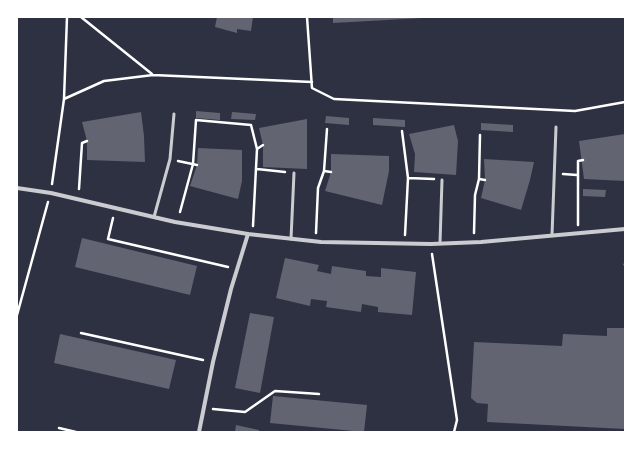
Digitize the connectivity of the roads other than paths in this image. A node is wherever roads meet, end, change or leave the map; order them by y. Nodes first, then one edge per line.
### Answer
1 (174, 114) dead end
2 (556, 127) dead end
3 (294, 173) road end
4 (442, 180) road end
5 (17, 188) edge
6 (154, 217) junction
7 (625, 229) edge
8 (250, 235) junction
9 (552, 235) junction
10 (291, 239) junction
11 (440, 243) junction
12 (199, 432) edge

1 - 6 lane
2 - 9 lane
3 - 10 lane
4 - 11 lane
5 - 6 street
6 - 8 street
7 - 9 street
8 - 10 street
8 - 12 street
9 - 11 street
10 - 11 street

